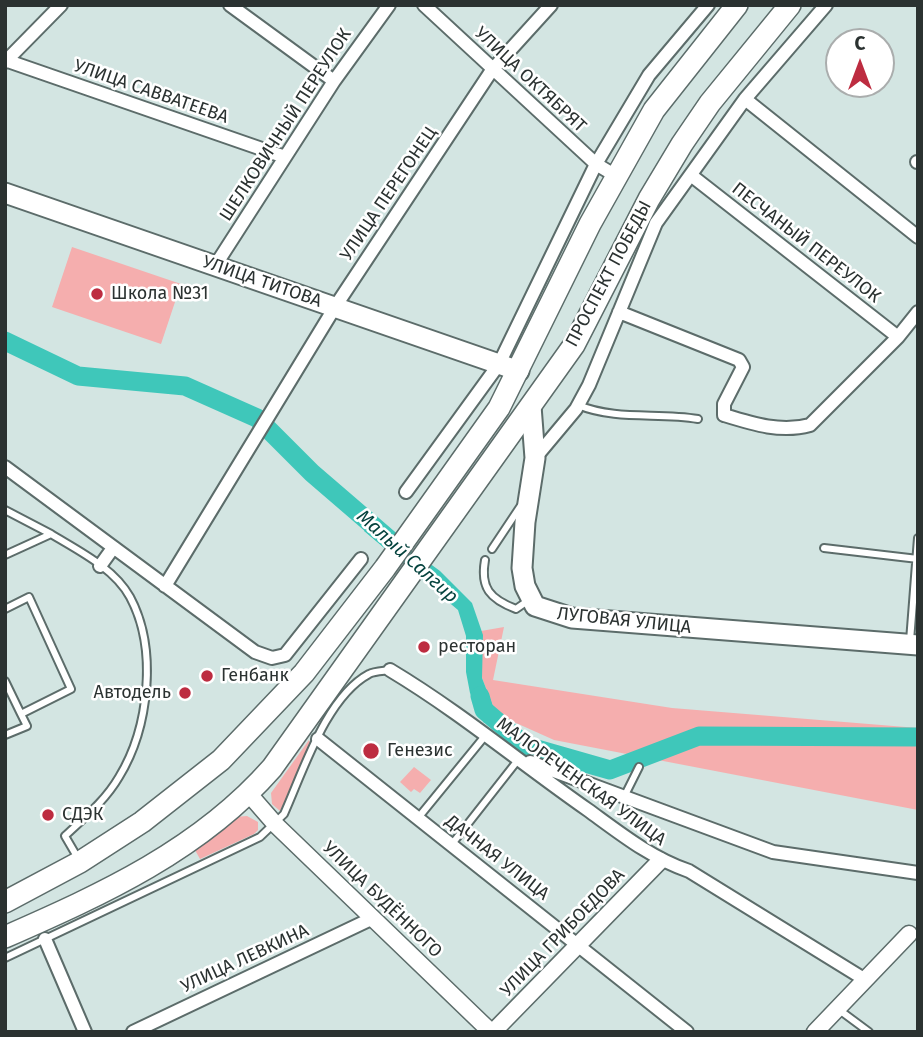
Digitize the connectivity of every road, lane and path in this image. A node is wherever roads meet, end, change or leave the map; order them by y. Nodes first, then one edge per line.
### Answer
1 (61, 5) edge
2 (230, 5) edge
3 (388, 5) edge
4 (424, 5) edge
5 (551, 5) edge
6 (708, 5) edge
7 (737, 5) edge
8 (790, 5) edge
9 (826, 5) edge
10 (6, 61) edge
11 (492, 70) junction
12 (334, 81) junction
13 (745, 99) junction
14 (285, 157) junction
15 (597, 164) junction
16 (616, 176) junction
17 (692, 176) junction
18 (5, 193) edge
19 (918, 237) edge
20 (215, 266) junction
21 (335, 307) junction
22 (620, 312) junction
23 (918, 312) edge
24 (898, 337) junction
25 (509, 367) junction
26 (578, 405) junction
27 (531, 406) junction
28 (698, 419) dead end
29 (500, 447) junction
30 (535, 457) junction
31 (5, 467) edge
32 (406, 492) dead end
33 (532, 492) junction
34 (5, 510) edge
35 (51, 534) junction
36 (918, 538) edge
37 (113, 548) junction
38 (824, 548) dead end
39 (492, 549) dead end
40 (5, 555) edge
41 (361, 559) dead end
42 (916, 559) edge
43 (485, 560) dead end
44 (100, 566) junction
45 (164, 586) junction
46 (530, 599) junction
47 (5, 609) edge
48 (914, 645) edge
49 (390, 670) joint
50 (5, 681) edge
51 (21, 714) junction
52 (5, 735) edge
53 (485, 736) junction
54 (318, 738) junction
55 (518, 761) junction
56 (639, 767) dead end
57 (249, 794) junction
58 (624, 798) junction
59 (418, 818) junction
60 (276, 825) junction
61 (451, 845) junction
62 (660, 861) junction
63 (80, 862) junction
64 (918, 873) edge
65 (34, 888) junction
66 (5, 902) edge
67 (373, 918) junction
68 (46, 929) junction
69 (909, 934) dead end
70 (5, 937) edge
71 (579, 946) junction
72 (5, 958) edge
73 (864, 979) junction
74 (837, 1008) junction
75 (85, 1032) edge
76 (133, 1032) edge
77 (492, 1032) edge
78 (687, 1032) edge
79 (815, 1032) edge
80 (869, 1032) edge

1 - 10 street
2 - 12 street
3 - 12 street, ШЕЛКОВИЧНЫЙ ПЕРЕУЛОК
4 - 11 street, УЛИЦА ОКТЯБРЯТ
5 - 11 street, УЛИЦА ПЕРЕГОНЕЦ
6 - 15 street
7 - 16 main road, ПРОСПЕКТ ПОБЕДЫ
8 - 27 main road, ПРОСПЕКТ ПОБЕДЫ
9 - 13 street
10 - 14 street, УЛИЦА САВВАТЕЕВА
11 - 15 street, УЛИЦА ОКТЯБРЯТ
11 - 21 street, УЛИЦА ПЕРЕГОНЕЦ
12 - 14 street, ШЕЛКОВИЧНЫЙ ПЕРЕУЛОК
13 - 17 street
13 - 19 street
14 - 20 street, ШЕЛКОВИЧНЫЙ ПЕРЕУЛОК
15 - 16 street, УЛИЦА ОКТЯБРЯТ
15 - 25 street
16 - 25 main road, ПРОСПЕКТ ПОБЕДЫ
17 - 22 street
17 - 24 street, ПЕСЧАНЫЙ ПЕРЕУЛОК
18 - 20 main road, УЛИЦА ТИТОВА
20 - 21 main road, УЛИЦА ТИТОВА
21 - 25 main road, УЛИЦА ТИТОВА
21 - 45 street, УЛИЦА ПЕРЕГОНЕЦ
22 - 24 street
22 - 26 street
23 - 24 street
25 - 32 street
25 - 63 main road, ПРОСПЕКТ ПОБЕДЫ
26 - 28 lane
26 - 30 street
27 - 29 main road, ПРОСПЕКТ ПОБЕДЫ
27 - 30 main road
29 - 30 main road
29 - 57 main road, ПРОСПЕКТ ПОБЕДЫ
30 - 33 main road
31 - 37 street
33 - 39 lane
33 - 46 main road
34 - 35 lane
35 - 40 lane
35 - 44 lane
36 - 42 lane
37 - 44 street
37 - 45 street
38 - 42 lane
41 - 45 street
42 - 48 lane
43 - 46 lane
44 - 63 lane
46 - 48 main road, ЛУГОВАЯ УЛИЦА
47 - 51 lane
49 - 53 street, МАЛОРЕЧЕНСКАЯ УЛИЦА
49 - 54 lane
50 - 51 lane
51 - 52 lane
53 - 55 street, МАЛОРЕЧЕНСКАЯ УЛИЦА
53 - 59 lane
54 - 59 street, ДАЧНАЯ УЛИЦА
54 - 60 lane
55 - 58 street
55 - 61 lane
55 - 62 street, МАЛОРЕЧЕНСКАЯ УЛИЦА
56 - 58 lane
57 - 60 street, УЛИЦА БУДЁННОГО
57 - 68 main road
58 - 64 street
59 - 61 street, ДАЧНАЯ УЛИЦА
60 - 67 street, УЛИЦА БУДЁННОГО
60 - 68 lane
61 - 71 street, ДАЧНАЯ УЛИЦА
62 - 71 street, УЛИЦА ГРИБОЕДОВА
62 - 73 street, МАЛОРЕЧЕНСКАЯ УЛИЦА
63 - 65 main road
65 - 66 main road
65 - 68 main road
67 - 76 street, УЛИЦА ЛЕВКИНА
67 - 77 street, УЛИЦА БУДЁННОГО
68 - 70 main road
68 - 72 lane
68 - 75 street
69 - 73 street
71 - 77 street, УЛИЦА ГРИБОЕДОВА
71 - 78 street, ДАЧНАЯ УЛИЦА
73 - 74 street
74 - 79 street
74 - 80 lane

